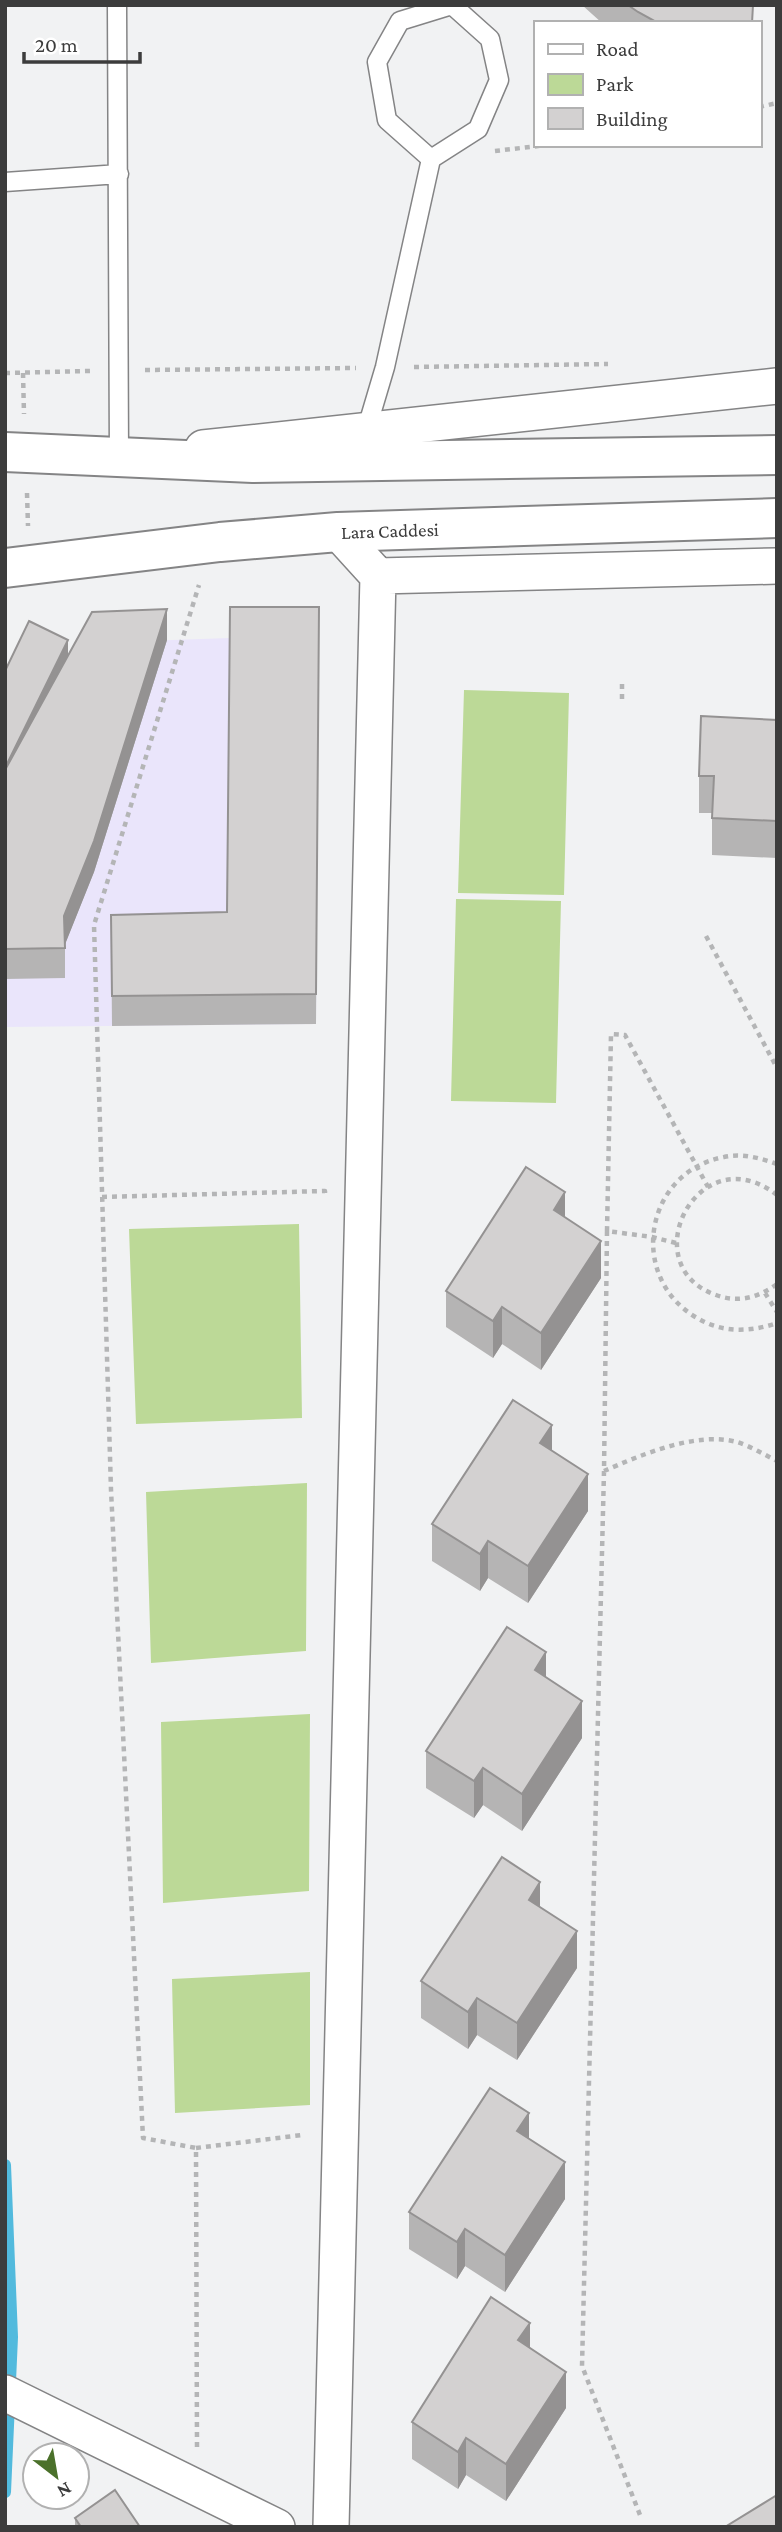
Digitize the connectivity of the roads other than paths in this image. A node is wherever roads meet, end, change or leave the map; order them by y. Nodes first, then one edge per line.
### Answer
1 (117, 5) edge
2 (431, 159) junction
3 (119, 174) junction
4 (5, 182) edge
5 (777, 386) edge
6 (366, 431) junction
7 (5, 452) edge
8 (777, 455) edge
9 (119, 457) junction
10 (777, 518) edge
11 (338, 532) junction
12 (777, 566) edge
13 (5, 568) edge
14 (378, 576) junction
15 (5, 2393) edge
16 (277, 2527) edge
17 (331, 2527) edge

1 - 3 lane
2 - 2 lane
2 - 6 lane
3 - 4 lane
3 - 9 lane
5 - 6 street
6 - 9 street
7 - 9 main road
8 - 9 main road
10 - 11 main road, Lara Caddesi
11 - 13 main road, Lara Caddesi
11 - 14 street
12 - 14 street
14 - 17 street
15 - 16 street

